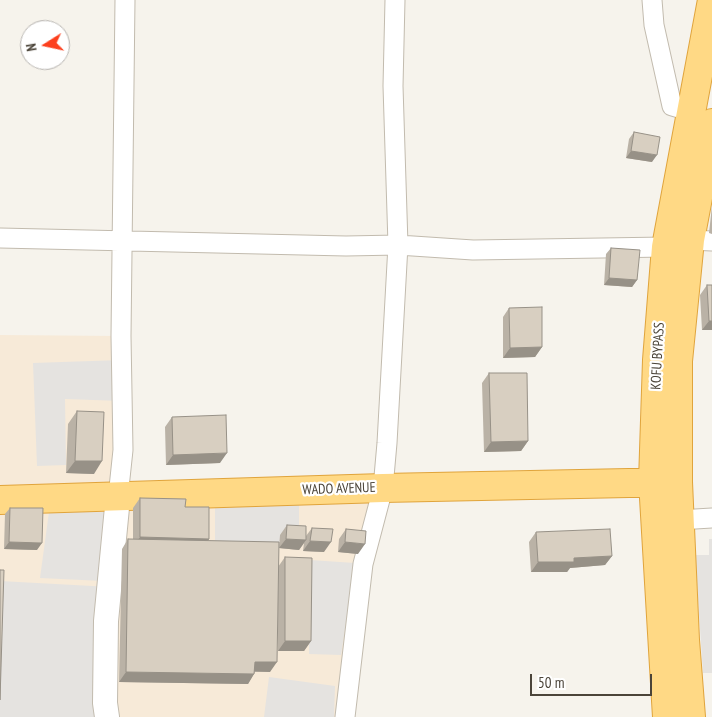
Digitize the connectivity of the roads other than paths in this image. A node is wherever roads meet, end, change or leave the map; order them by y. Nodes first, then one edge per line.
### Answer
1 (125, 0) edge
2 (395, 0) edge
3 (652, 0) edge
4 (712, 0) edge
5 (701, 117) edge
6 (0, 238) edge
7 (122, 241) junction
8 (689, 243) edge
9 (398, 245) junction
10 (665, 482) junction
11 (383, 488) junction
12 (118, 497) junction
13 (0, 500) edge
14 (712, 518) edge
15 (679, 520) junction
16 (107, 717) edge
17 (345, 717) edge
18 (667, 717) edge
19 (691, 717) edge

1 - 7 street
2 - 9 street
3 - 5 street
4 - 5 highway, KOFU BYPASS
5 - 8 highway, KOFU BYPASS
6 - 7 street
7 - 9 street
7 - 12 street
8 - 9 street
8 - 10 highway, KOFU BYPASS
9 - 11 street
10 - 11 highway, WADO AVENUE
10 - 15 highway, KOFU BYPASS
10 - 18 highway, KOFU BYPASS
11 - 12 highway, WADO AVENUE
11 - 17 street
12 - 13 highway, WADO AVENUE
12 - 16 street
14 - 15 street
15 - 19 highway, KOFU BYPASS

